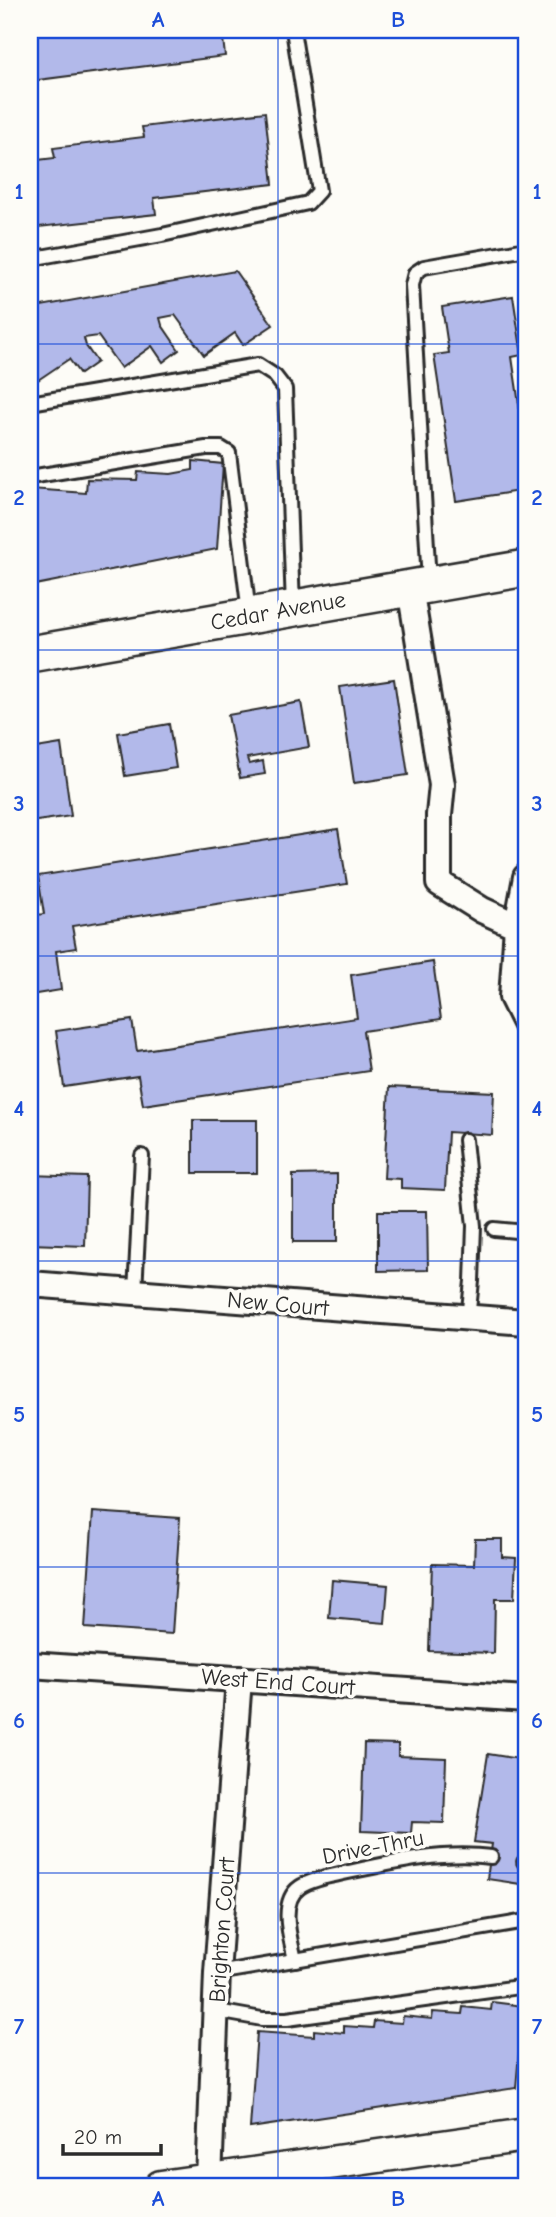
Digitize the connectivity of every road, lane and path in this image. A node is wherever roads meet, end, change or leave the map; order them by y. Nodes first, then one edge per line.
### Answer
1 (293, 30) edge
2 (526, 255) edge
3 (30, 259) edge
4 (30, 403) edge
5 (30, 477) edge
6 (526, 568) edge
7 (419, 586) junction
8 (293, 609) junction
9 (249, 616) junction
10 (30, 654) edge
11 (526, 877) edge
12 (517, 926) junction
13 (526, 1026) edge
14 (465, 1140) dead end
15 (142, 1156) dead end
16 (494, 1229) dead end
17 (526, 1232) edge
18 (30, 1284) edge
19 (135, 1292) junction
20 (468, 1319) junction
21 (526, 1322) edge
22 (30, 1665) edge
23 (239, 1679) junction
24 (526, 1699) edge
25 (491, 1857) dead end
26 (526, 1921) edge
27 (295, 1960) junction
28 (217, 1973) junction
29 (526, 1986) edge
30 (217, 2011) junction
31 (526, 2136) edge
32 (209, 2181) junction
33 (161, 2187) edge

1 - 3 lane
2 - 7 lane
4 - 8 lane
5 - 9 lane
6 - 7 main road, Cedar Avenue
7 - 8 main road, Cedar Avenue
7 - 12 street
8 - 9 main road, Cedar Avenue
9 - 10 main road, Cedar Avenue
11 - 12 street
12 - 13 street
14 - 20 lane
15 - 19 lane
16 - 17 lane
18 - 19 street, New Court
19 - 20 street, New Court
20 - 21 street, New Court
22 - 23 street, West End Court
23 - 24 street, West End Court
23 - 28 street, Brighton Court
25 - 27 lane, Drive-Thru
26 - 27 lane
27 - 28 lane
28 - 30 street, Brighton Court
29 - 30 lane
30 - 32 street, Brighton Court
31 - 32 street
32 - 33 street

